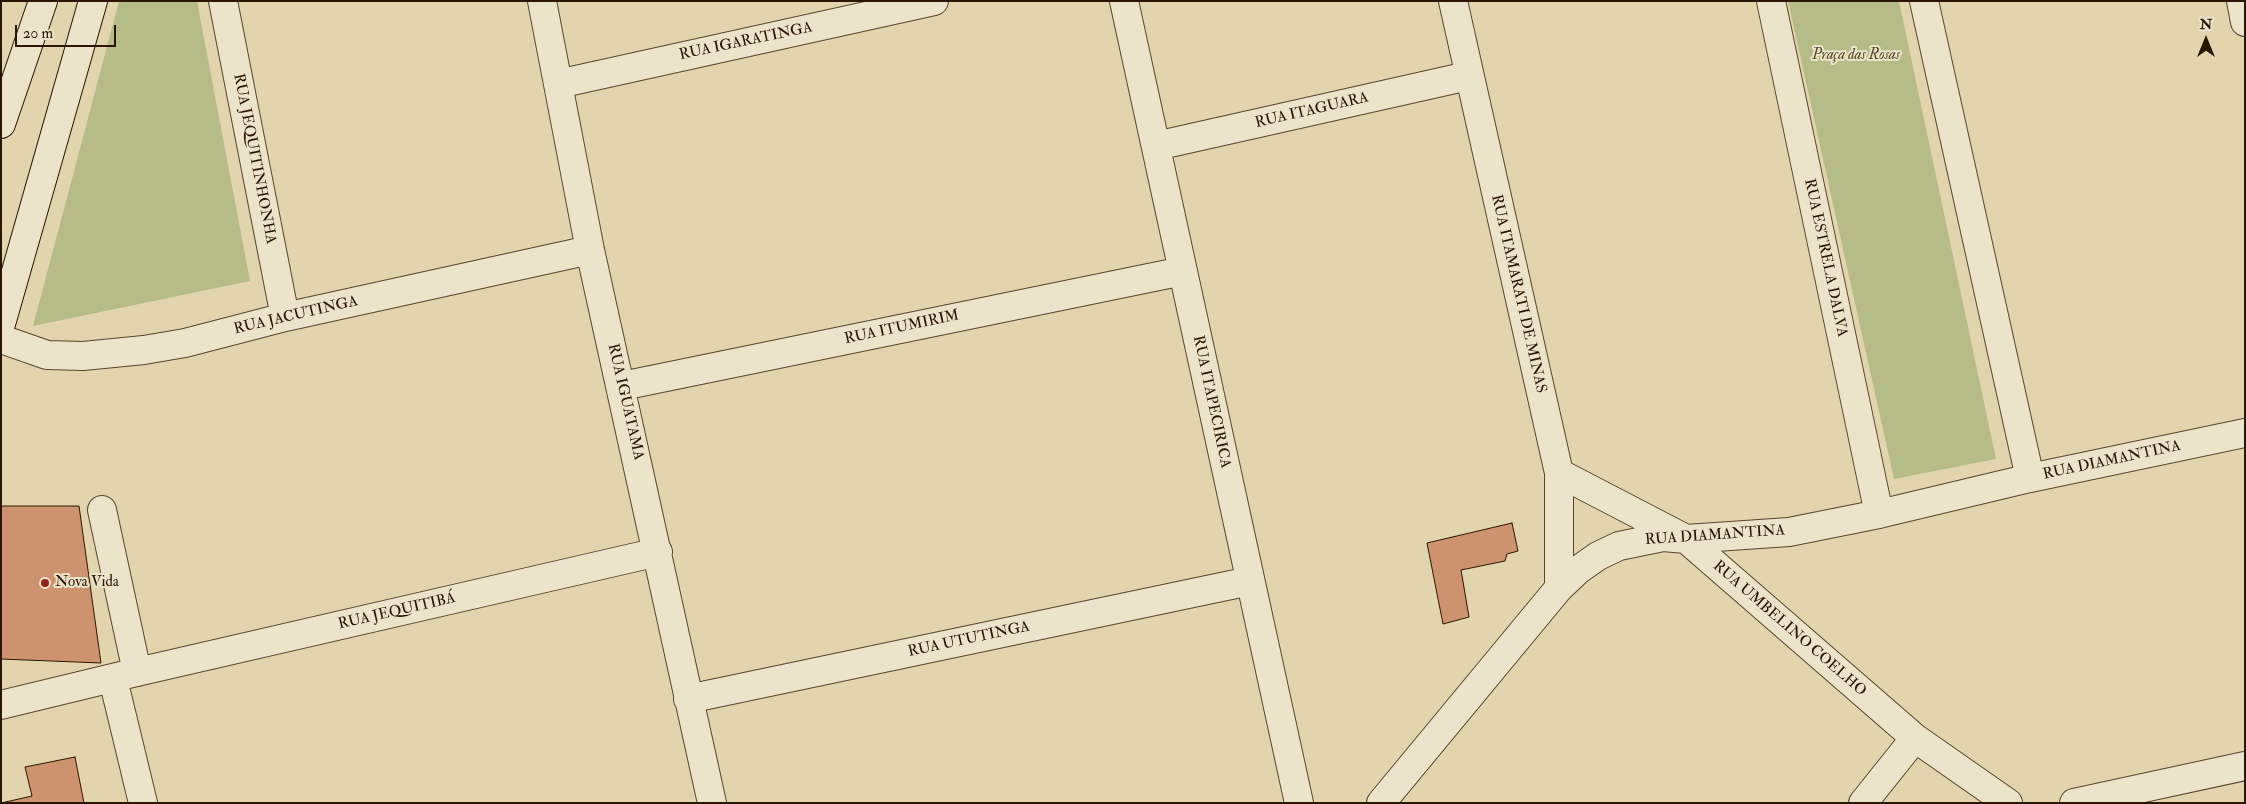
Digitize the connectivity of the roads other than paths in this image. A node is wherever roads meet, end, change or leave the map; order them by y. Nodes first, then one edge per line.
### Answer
1 (43, 1) edge
2 (93, 1) edge
3 (223, 1) edge
4 (542, 1) edge
5 (934, 1) edge
6 (1124, 1) edge
7 (1453, 1) edge
8 (1771, 1) edge
9 (1924, 1) edge
10 (2241, 1) edge
11 (2245, 22) edge
12 (1468, 76) junction
13 (558, 84) junction
14 (4, 108) edge
15 (1156, 146) junction
16 (590, 250) junction
17 (1182, 271) junction
18 (284, 317) junction
19 (1, 324) edge
20 (1, 339) edge
21 (622, 386) junction
22 (2245, 433) edge
23 (1559, 474) junction
24 (2030, 478) junction
25 (102, 510) dead end
26 (1879, 514) junction
27 (1686, 539) junction
28 (658, 552) junction
29 (1250, 581) junction
30 (1559, 588) junction
31 (125, 675) junction
32 (688, 699) junction
33 (1, 705) edge
34 (1915, 738) junction
35 (2245, 766) edge
36 (143, 803) edge
37 (712, 803) edge
38 (1299, 803) edge
39 (1380, 803) edge
40 (1863, 803) edge
41 (2008, 803) edge
42 (2074, 803) edge

1 - 14 street
2 - 19 street
3 - 18 street, RUA JEQUITINHONHA
4 - 13 street, RUA IGUATAMA
5 - 13 street, RUA IGARATINGA
6 - 15 street, RUA ITAPECIRICA
7 - 12 street, RUA ITAMARATI DE MINAS
8 - 26 street, RUA ESTRELA DALVA
9 - 24 street
10 - 11 street
12 - 15 street, RUA ITAGUARA
12 - 23 street, RUA ITAMARATI DE MINAS
13 - 16 street, RUA IGUATAMA
15 - 17 street, RUA ITAPECIRICA
16 - 18 street, RUA JACUTINGA
16 - 21 street, RUA IGUATAMA
17 - 21 street, RUA ITUMIRIM
17 - 29 street, RUA ITAPECIRICA
18 - 20 street, RUA JACUTINGA
21 - 28 street, RUA IGUATAMA
22 - 24 street, RUA DIAMANTINA
23 - 27 street, RUA UMBELINO COELHO
23 - 30 street, RUA ITAMARATI DE MINAS
24 - 26 street, RUA DIAMANTINA
25 - 31 street
26 - 27 street, RUA DIAMANTINA
27 - 30 street, RUA DIAMANTINA
27 - 34 street, RUA UMBELINO COELHO
28 - 31 street, RUA JEQUITIBÁ
28 - 32 street, RUA IGUATAMA
29 - 32 street, RUA UTUTINGA
29 - 38 street, RUA ITAPECIRICA
30 - 39 street, RUA DIAMANTINA
31 - 33 street, RUA JEQUITIBÁ
31 - 36 street
32 - 37 street, RUA IGUATAMA
34 - 40 street
34 - 41 street, RUA UMBELINO COELHO
35 - 42 street

